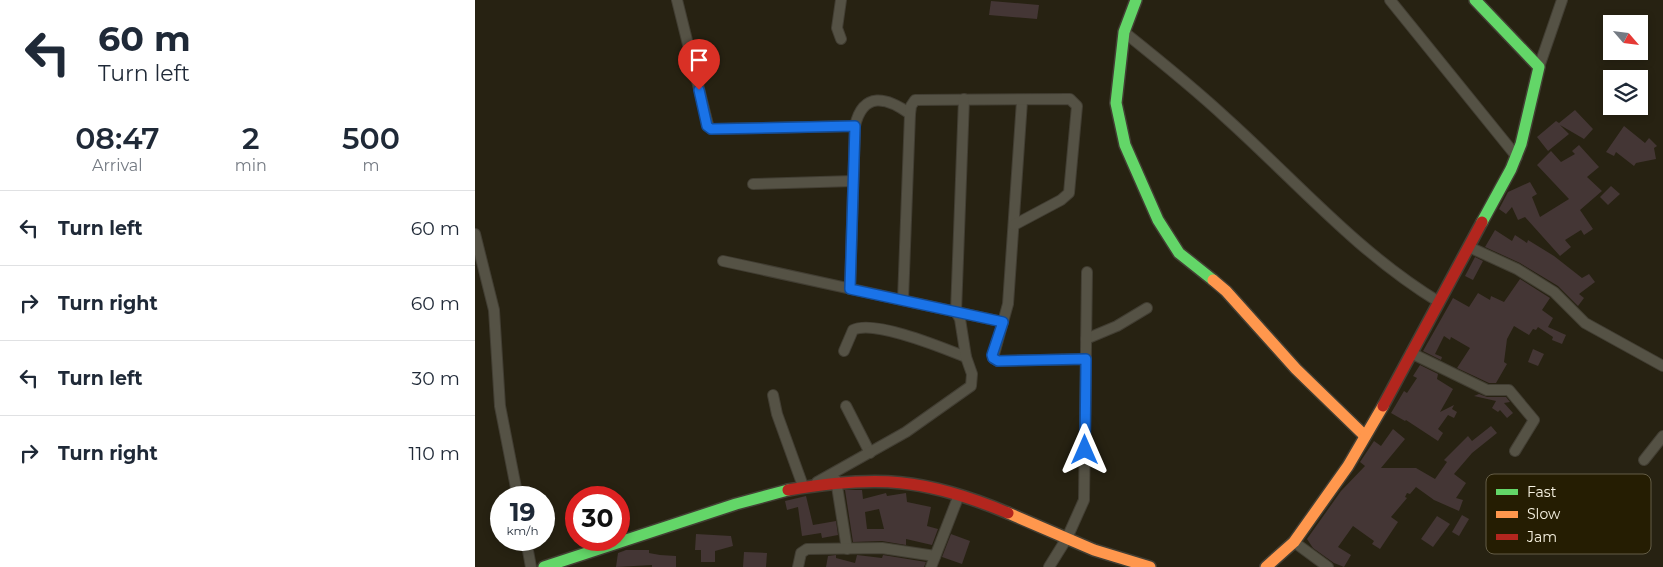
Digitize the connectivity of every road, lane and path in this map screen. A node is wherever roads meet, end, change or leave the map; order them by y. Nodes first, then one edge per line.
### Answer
1 (677, 0) edge
2 (841, 0) edge
3 (1136, 0) edge
4 (1390, 0) edge
5 (1475, 0) edge
6 (1562, 0) edge
7 (1124, 32) junction
8 (841, 39) dead end
9 (1539, 67) junction
10 (964, 99) junction
11 (1022, 101) junction
12 (910, 114) junction
13 (855, 126) junction
14 (1517, 157) junction
15 (853, 182) junction
16 (753, 184) dead end
17 (1013, 226) junction
18 (475, 234) edge
19 (1469, 247) junction
20 (723, 261) dead end
21 (1087, 272) dead end
22 (850, 289) junction
23 (903, 300) junction
24 (1439, 302) junction
25 (1147, 308) dead end
26 (956, 312) junction
27 (1003, 322) junction
28 (1086, 339) junction
29 (844, 351) dead end
30 (1411, 353) junction
31 (966, 357) junction
32 (1086, 359) junction
33 (1663, 366) edge
34 (773, 395) dead end
35 (847, 406) dead end
36 (1365, 436) junction
37 (1663, 436) edge
38 (1515, 451) dead end
39 (870, 453) junction
40 (1645, 460) dead end
41 (836, 480) junction
42 (815, 484) junction
43 (516, 486) edge
44 (803, 486) junction
45 (959, 495) junction
46 (1067, 538) junction
47 (1294, 542) junction
48 (847, 548) junction
49 (528, 551) edge
50 (935, 556) junction
51 (1133, 565) edge
52 (531, 567) edge
53 (544, 567) edge
54 (798, 567) edge
55 (931, 567) edge
56 (1049, 567) edge
57 (1150, 567) edge
58 (1266, 567) edge
59 (1328, 567) edge

1 - 13 street
2 - 8 street
3 - 7 street
4 - 14 street
5 - 9 street
6 - 9 street
7 - 24 street
7 - 36 street
9 - 14 street
10 - 11 street
10 - 12 street
10 - 26 street
11 - 17 street
11 - 17 street
12 - 13 street
12 - 23 street
13 - 15 street
14 - 19 street
15 - 16 street
15 - 22 street
17 - 27 street
18 - 43 street
19 - 24 street
19 - 33 street
20 - 22 street
21 - 28 street
22 - 23 street
23 - 26 street
24 - 30 street
25 - 28 street
26 - 27 street
26 - 31 street
27 - 32 street
28 - 32 street
29 - 31 street
30 - 36 street
30 - 38 street
31 - 39 street
32 - 46 street
34 - 44 street
35 - 39 street
36 - 47 street
37 - 40 street
39 - 42 street
41 - 42 street
41 - 45 street
41 - 48 street
42 - 44 street
44 - 53 street
45 - 46 street
45 - 50 street
46 - 51 street
46 - 56 street
47 - 58 street
47 - 59 street
48 - 50 street
48 - 54 street
49 - 52 street
50 - 55 street
51 - 57 street

